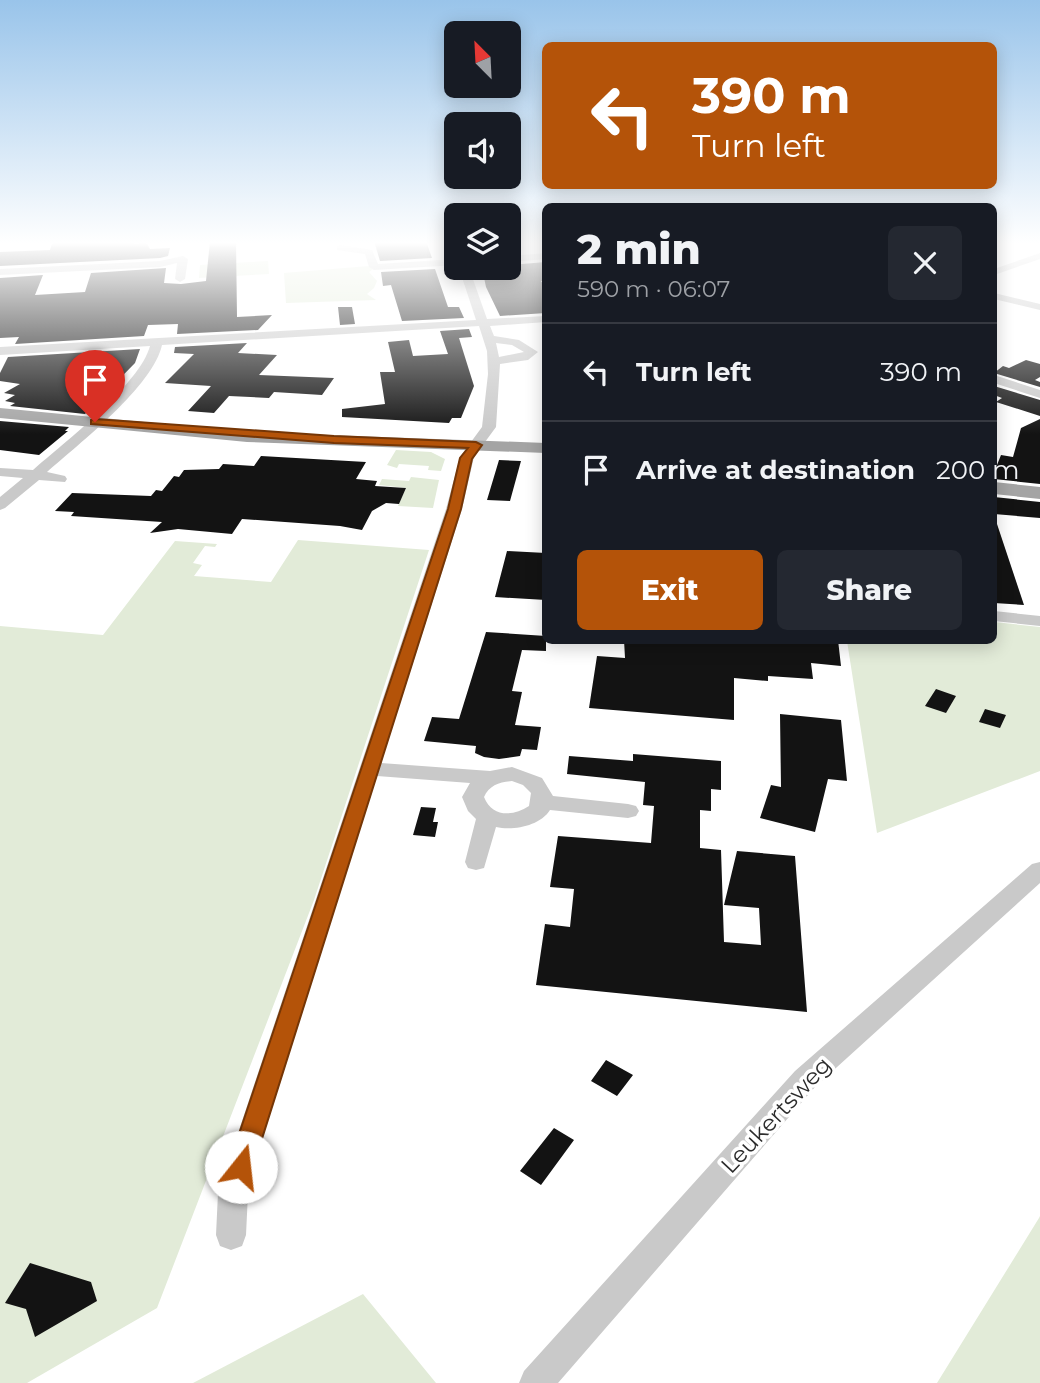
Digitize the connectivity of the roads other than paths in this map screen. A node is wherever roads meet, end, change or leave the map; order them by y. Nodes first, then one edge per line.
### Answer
1 (478, 306) edge
2 (542, 319) edge
3 (485, 323) junction
4 (490, 339) junction
5 (157, 342) junction
6 (0, 351) edge
7 (494, 361) junction
8 (997, 380) edge
9 (1040, 394) edge
10 (0, 413) edge
11 (99, 422) junction
12 (476, 445) junction
13 (542, 448) edge
14 (0, 472) edge
15 (36, 475) junction
16 (60, 479) dead end
17 (997, 488) edge
18 (1040, 494) edge
19 (0, 505) edge
20 (997, 616) edge
21 (1040, 621) edge
22 (369, 769) junction
23 (490, 778) junction
24 (543, 802) junction
25 (628, 811) dead end
26 (487, 817) junction
27 (476, 862) dead end
28 (1040, 870) edge
29 (231, 1235) dead end
30 (536, 1383) edge

1 - 3 street
2 - 3 street
3 - 4 street
3 - 5 street
4 - 7 street
4 - 7 street
5 - 6 street
5 - 11 street
7 - 12 street
8 - 9 street
10 - 11 main road
11 - 12 main road
11 - 15 street
12 - 13 main road
12 - 22 street
14 - 15 street
15 - 16 lane
15 - 19 street
17 - 18 main road
20 - 21 street
22 - 23 street
22 - 29 street
23 - 24 street
23 - 26 street
24 - 25 street
24 - 26 street
26 - 27 street
28 - 30 street, Leukertsweg

